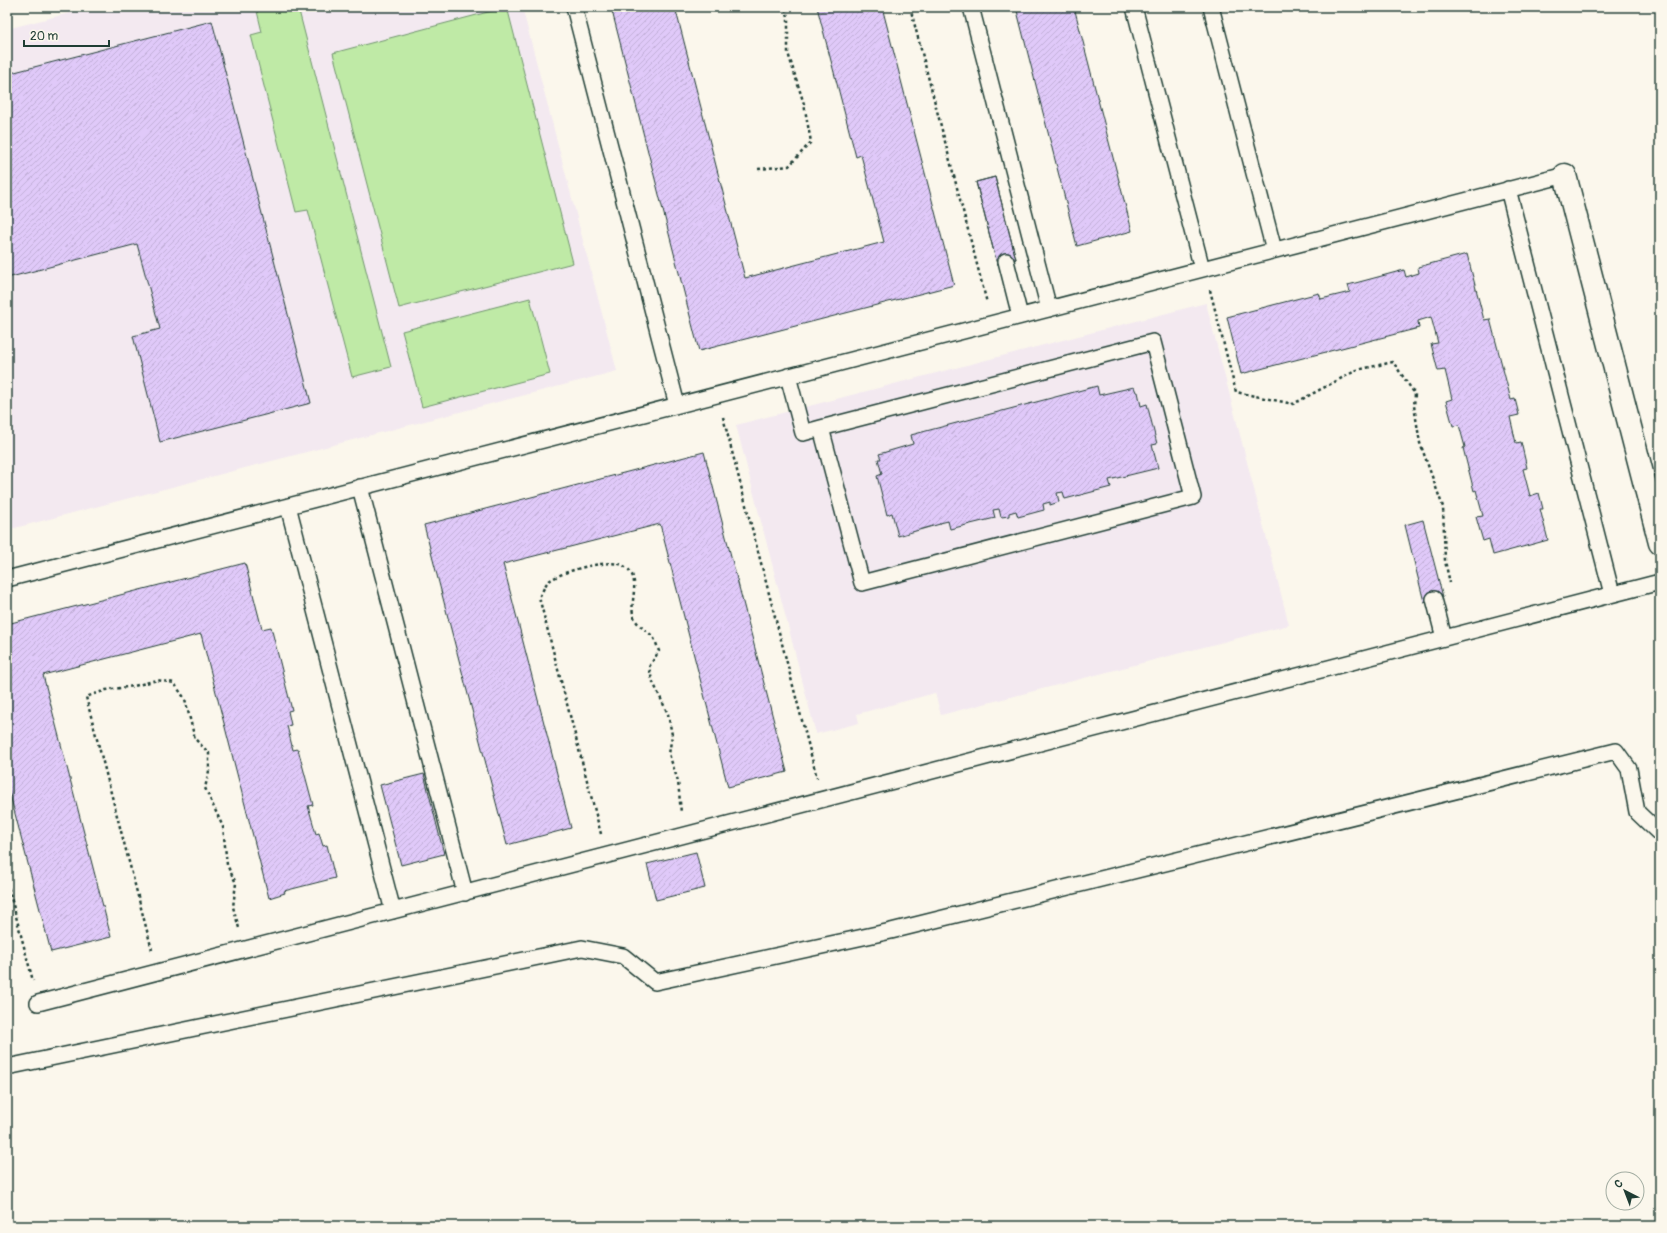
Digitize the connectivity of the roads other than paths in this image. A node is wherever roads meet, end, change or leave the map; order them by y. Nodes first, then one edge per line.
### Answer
1 (574, 7) edge
2 (971, 7) edge
3 (1134, 7) edge
4 (1211, 7) edge
5 (1565, 175) joint
6 (1508, 189) junction
7 (1274, 250) junction
8 (1006, 261) dead end
9 (1203, 268) junction
10 (1049, 309) junction
11 (1020, 316) junction
12 (788, 376) junction
13 (677, 405) junction
14 (821, 428) junction
15 (360, 488) junction
16 (288, 506) junction
17 (1660, 543) edge
18 (7, 579) edge
19 (1660, 582) edge
20 (1612, 594) junction
21 (1434, 599) dead end
22 (1444, 638) junction
23 (1660, 831) edge
24 (465, 893) junction
25 (393, 911) junction
26 (38, 1003) road end
27 (7, 1067) edge

1 - 13 lane
2 - 10 lane
3 - 9 lane
4 - 7 lane
5 - 6 lane
5 - 17 street
6 - 7 lane
6 - 20 lane
7 - 9 lane
8 - 11 lane
9 - 10 lane
10 - 11 lane
11 - 12 lane
12 - 13 lane
12 - 14 lane
13 - 15 lane
14 - 14 lane
15 - 16 lane
15 - 24 lane
16 - 18 lane
16 - 25 lane
19 - 20 lane
20 - 22 lane
21 - 22 lane
22 - 24 lane
23 - 27 lane
24 - 25 lane
25 - 26 lane

